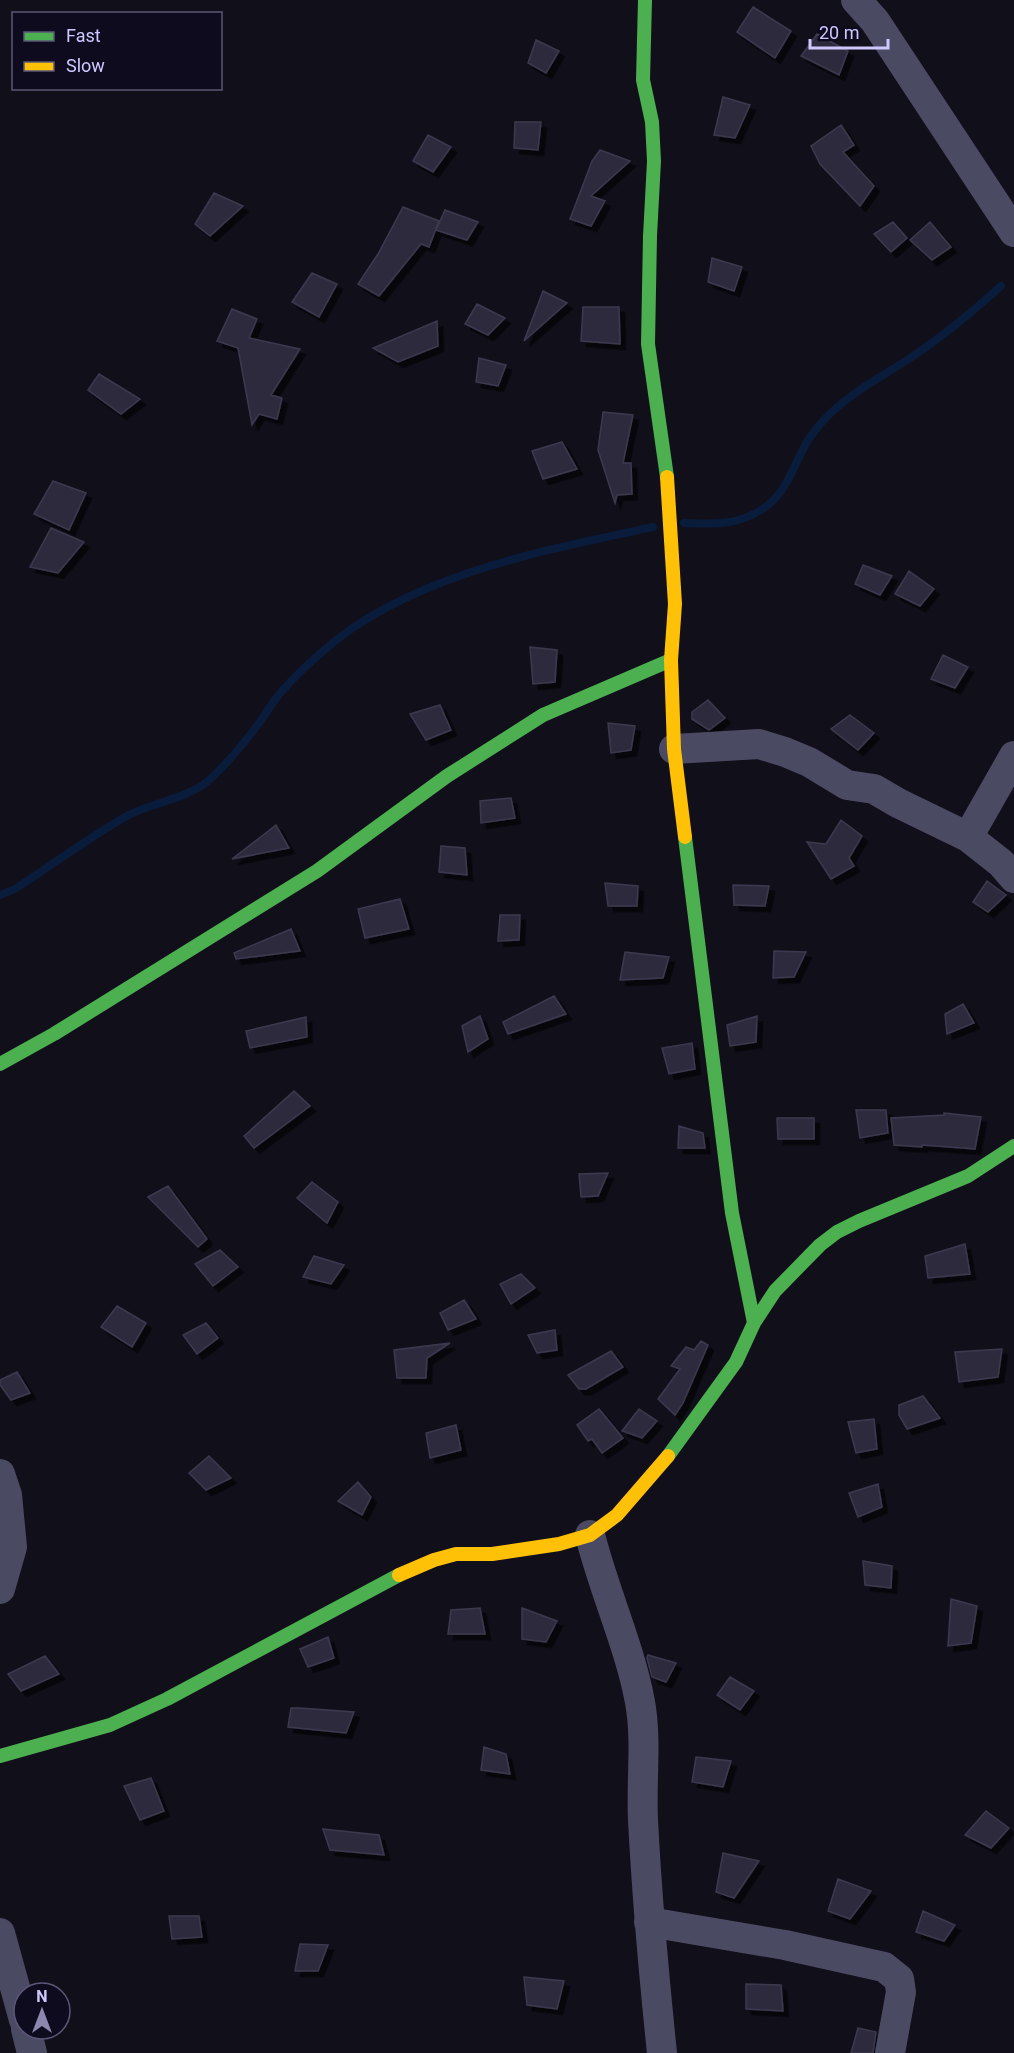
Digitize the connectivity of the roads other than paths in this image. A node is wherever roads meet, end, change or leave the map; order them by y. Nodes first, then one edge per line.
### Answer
1 (645, 0) edge
2 (856, 0) edge
3 (1014, 232) edge
4 (671, 660) junction
5 (674, 749) junction
6 (1014, 756) edge
7 (968, 837) junction
8 (1014, 878) edge
9 (0, 1064) edge
10 (1014, 1146) edge
11 (754, 1323) junction
12 (0, 1474) edge
13 (590, 1535) junction
14 (0, 1589) edge
15 (0, 1756) edge
16 (649, 1922) junction
17 (0, 1933) edge
18 (4, 1965) edge
19 (12, 1987) edge
20 (662, 2053) edge
21 (890, 2053) edge

1 - 4 street
2 - 3 street
4 - 5 street
4 - 9 street
5 - 7 street
5 - 11 street
6 - 7 street
7 - 8 street
10 - 11 street
11 - 13 street
12 - 14 street
13 - 15 street
13 - 16 street
16 - 20 street
16 - 21 street
17 - 18 street
18 - 19 street

